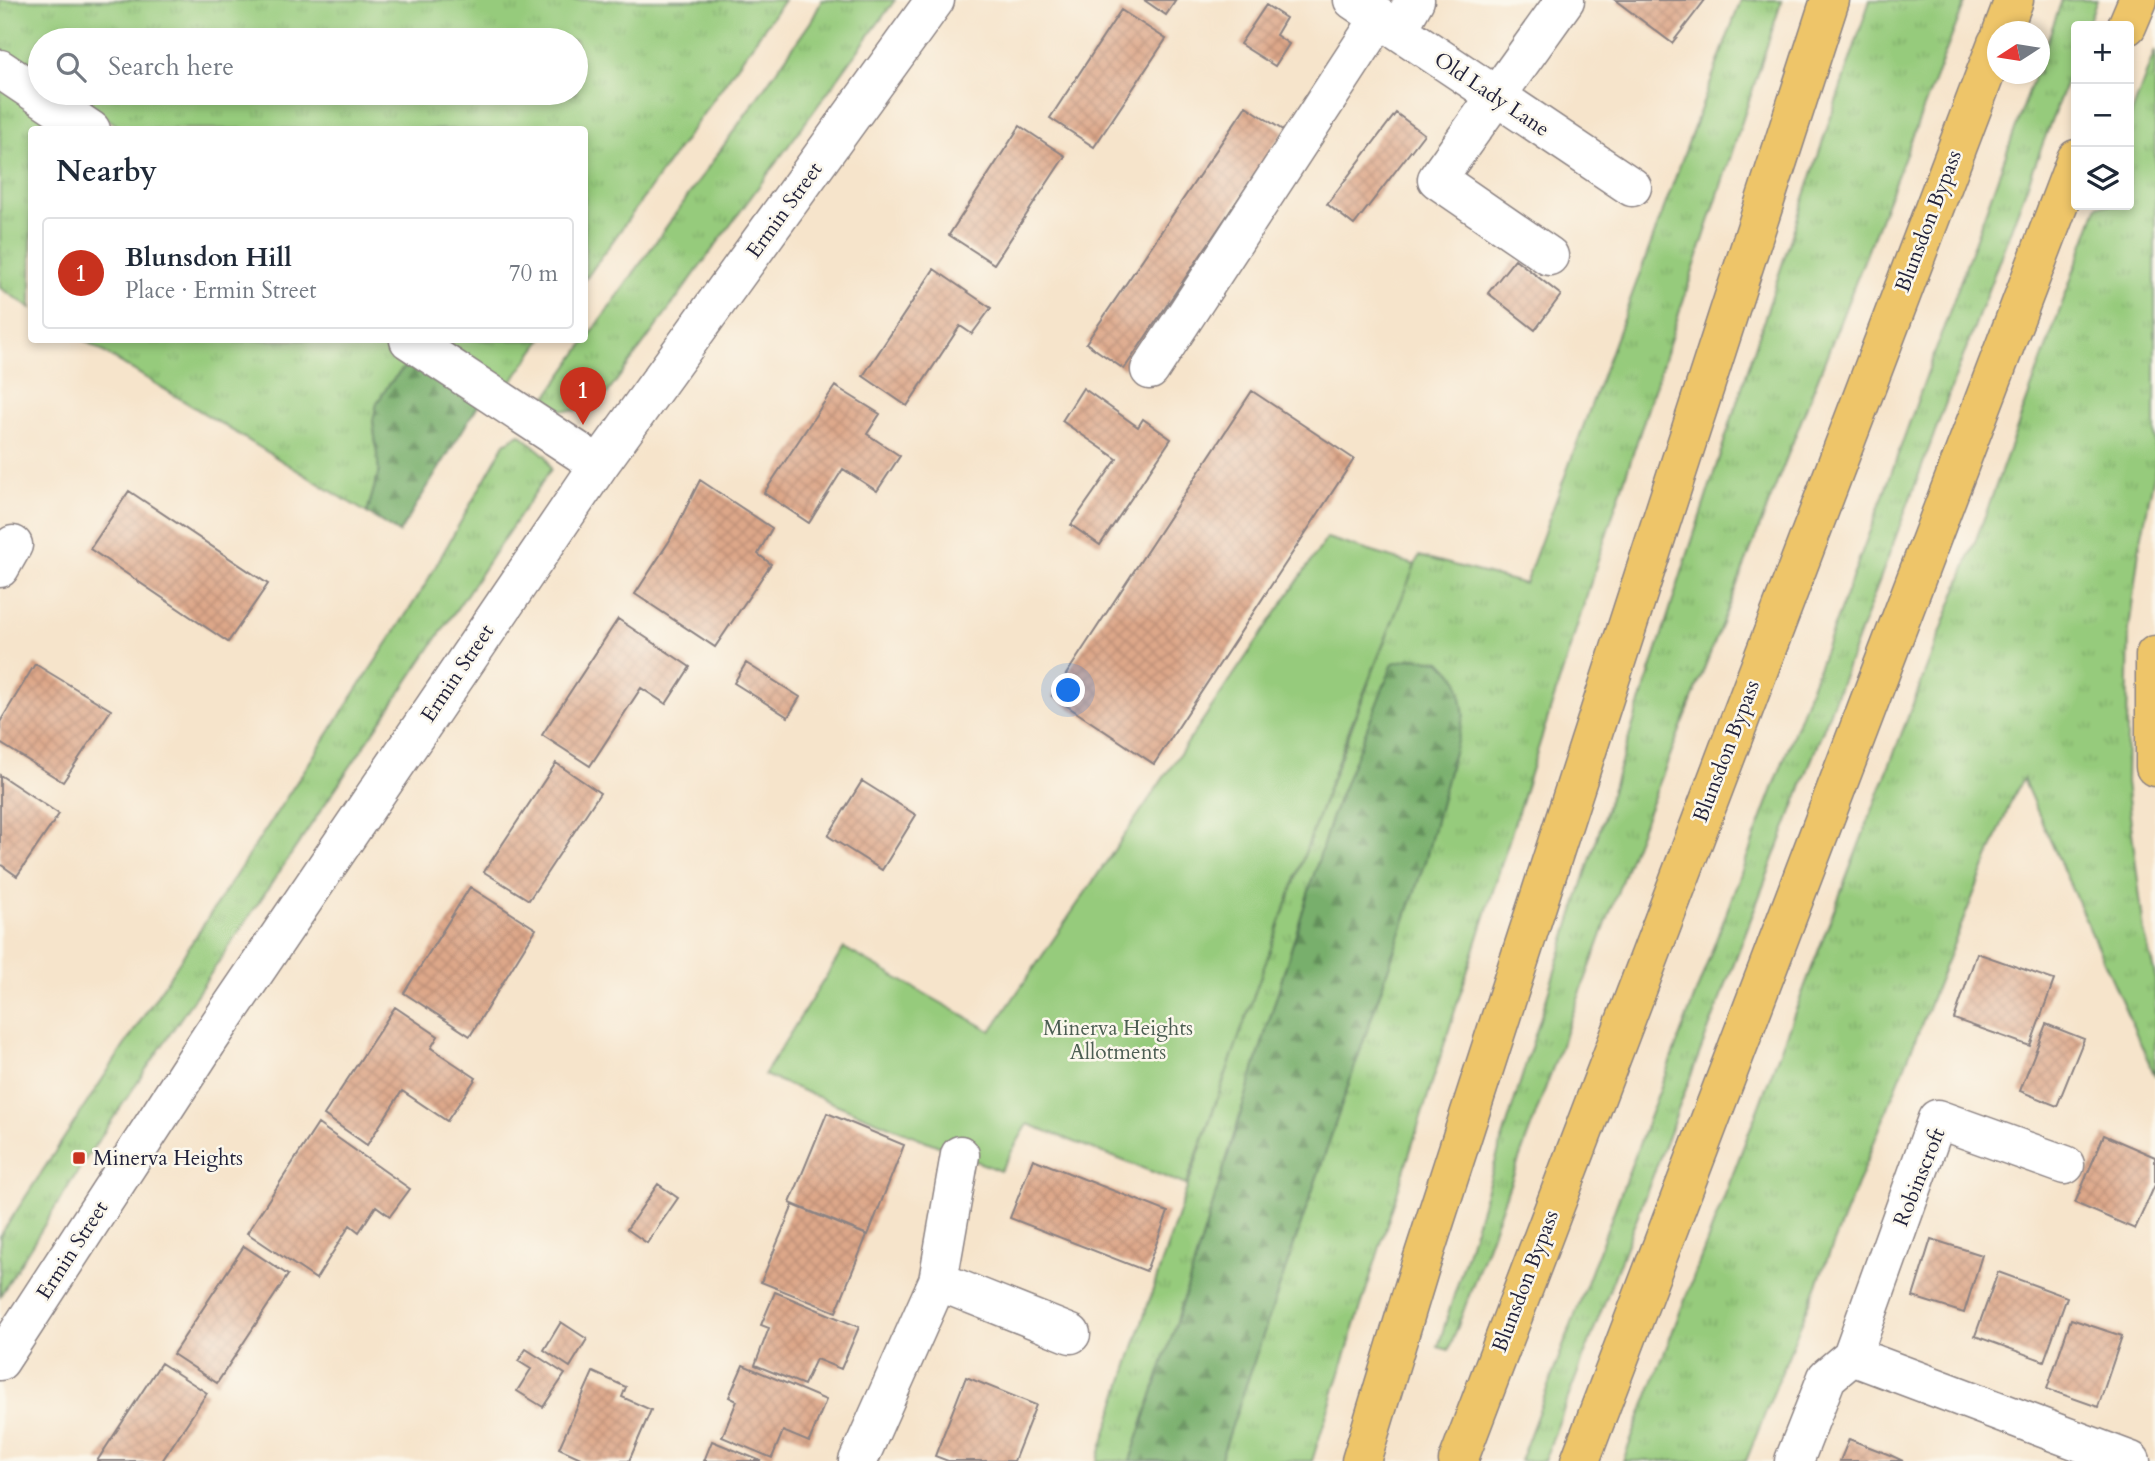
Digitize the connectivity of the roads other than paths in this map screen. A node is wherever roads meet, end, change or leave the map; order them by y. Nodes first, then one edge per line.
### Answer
1 (935, 0) edge
2 (1565, 0) edge
3 (1830, 0) edge
4 (2014, 0) edge
5 (2138, 0) edge
6 (1387, 12) edge
7 (2006, 21) edge
8 (2129, 21) edge
9 (0, 69) edge
10 (1987, 69) edge
11 (28, 88) edge
12 (1494, 95) junction
13 (54, 105) edge
14 (85, 126) edge
15 (2071, 172) edge
16 (1632, 187) dead end
17 (1549, 256) dead end
18 (414, 343) edge
19 (1150, 370) dead end
20 (599, 465) junction
21 (2155, 655) edge
22 (2155, 767) edge
23 (960, 1155) dead end
24 (2065, 1165) dead end
25 (938, 1281) junction
26 (1071, 1334) dead end
27 (1852, 1356) junction
28 (0, 1361) edge
29 (858, 1461) edge
30 (1361, 1461) edge
31 (1458, 1461) edge
32 (1580, 1461) edge
33 (1794, 1461) edge
34 (2131, 1461) edge

1 - 20 street, Ermin Street
2 - 12 street
3 - 30 main road
4 - 7 main road
5 - 8 main road
6 - 12 street, Old Lady Lane
6 - 19 street
9 - 11 street
10 - 31 main road, Blunsdon Bypass
12 - 16 street, Old Lady Lane
12 - 17 street
13 - 14 street
15 - 32 main road
18 - 20 street
20 - 28 street, Ermin Street
21 - 22 main road
23 - 25 street
24 - 27 street, Robinscroft
25 - 26 street
25 - 29 street
27 - 33 street, Robinscroft
27 - 34 street

